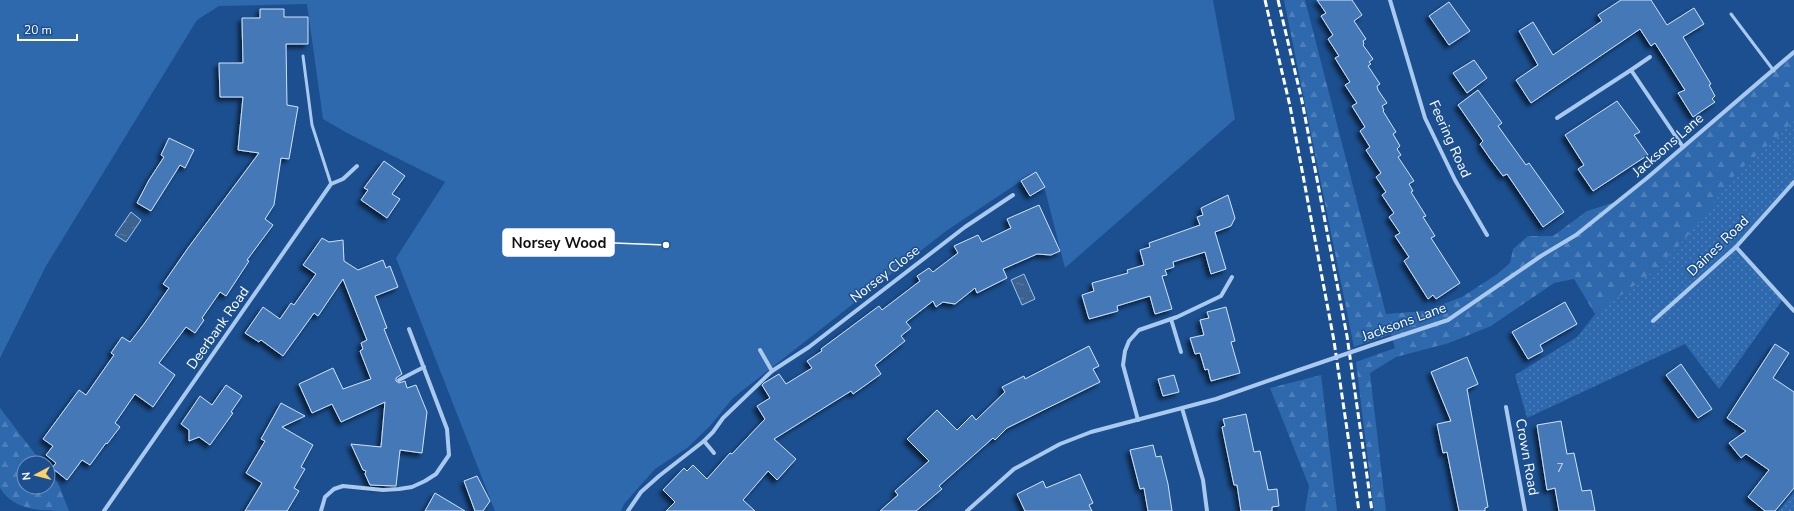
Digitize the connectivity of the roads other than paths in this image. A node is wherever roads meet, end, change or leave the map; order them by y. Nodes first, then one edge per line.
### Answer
1 (1390, 0) edge
2 (1731, 14) dead end
3 (1794, 52) edge
4 (303, 56) dead end
5 (1650, 57) dead end
6 (1631, 70) junction
7 (1774, 71) junction
8 (1557, 118) dead end
9 (1683, 147) junction
10 (357, 166) dead end
11 (1794, 182) edge
12 (331, 184) junction
13 (1013, 194) dead end
14 (1487, 235) dead end
15 (1736, 247) junction
16 (1232, 277) dead end
17 (1794, 311) edge
18 (1171, 319) junction
19 (1653, 321) dead end
20 (409, 329) dead end
21 (760, 350) dead end
22 (1181, 352) dead end
23 (424, 367) junction
24 (772, 371) junction
25 (399, 380) dead end
26 (1506, 407) dead end
27 (1182, 408) junction
28 (1138, 420) junction
29 (704, 440) junction
30 (714, 453) dead end
31 (104, 511) edge
32 (321, 511) edge
33 (628, 511) edge
34 (968, 511) edge
35 (1207, 511) edge
36 (1525, 511) edge

1 - 14 street, Feering Road
2 - 7 lane
3 - 7 street, Jacksons Lane
4 - 12 lane
5 - 6 street
6 - 8 street
6 - 9 street
7 - 9 street, Jacksons Lane
9 - 27 street, Jacksons Lane, bridge
10 - 12 street, Deerbank Road
11 - 15 street, Daines Road
12 - 31 street, Deerbank Road
13 - 24 street, Norsey Close
15 - 17 street
15 - 19 street, Daines Road
16 - 18 street
18 - 22 street
18 - 28 street
20 - 23 street
21 - 24 street
23 - 25 street
23 - 32 street
24 - 29 street, Norsey Close
26 - 36 street, Crown Road
27 - 28 street, Jacksons Lane
27 - 35 street
28 - 34 street, Jacksons Lane
29 - 30 street
29 - 33 street, Norsey Close

